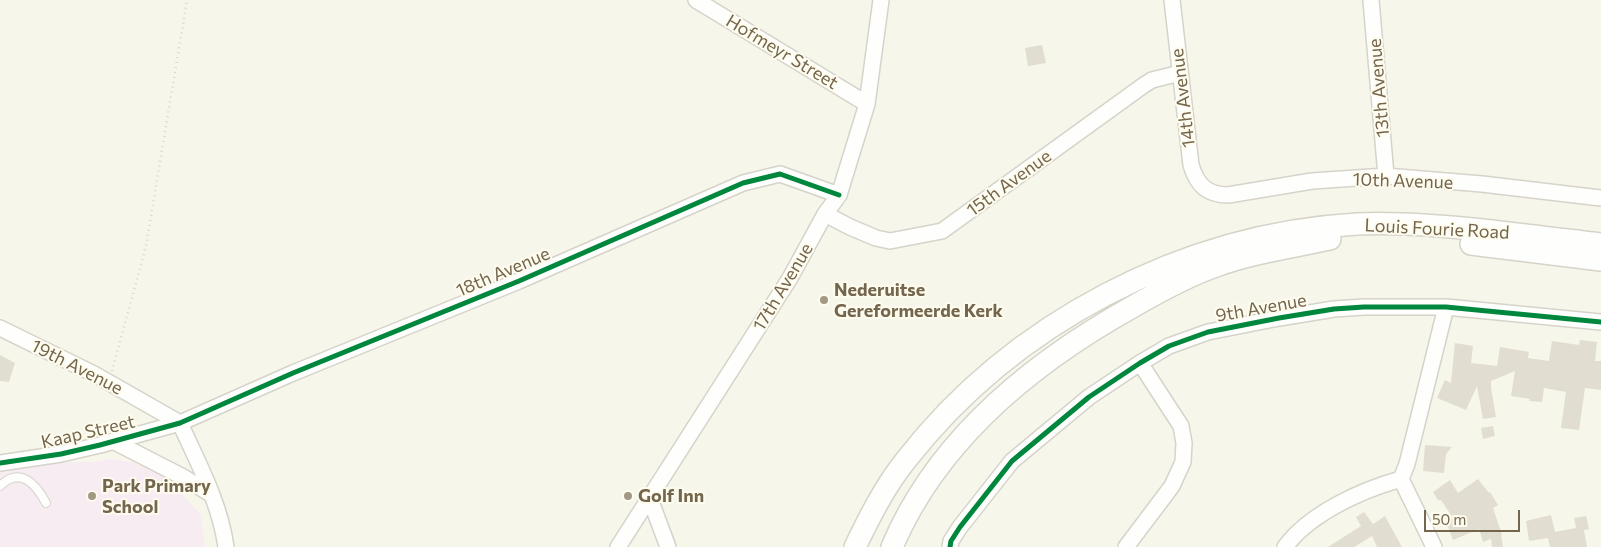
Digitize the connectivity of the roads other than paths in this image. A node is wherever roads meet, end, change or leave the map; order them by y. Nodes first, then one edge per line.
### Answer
1 (696, 0) edge
2 (881, 0) edge
3 (1172, 0) edge
4 (1371, 0) edge
5 (1180, 73) junction
6 (868, 104) junction
7 (1386, 176) junction
8 (1207, 190) joint
9 (839, 195) junction
10 (1601, 198) edge
11 (825, 214) junction
12 (1330, 239) junction
13 (1601, 244) edge
14 (1601, 260) edge
15 (1446, 307) junction
16 (1601, 322) edge
17 (0, 328) edge
18 (1140, 363) junction
19 (180, 423) junction
20 (113, 441) junction
21 (905, 461) junction
22 (0, 463) edge
23 (1401, 479) junction
24 (0, 486) edge
25 (212, 495) junction
26 (649, 496) junction
27 (46, 503) dead end
28 (226, 547) edge
29 (618, 547) edge
30 (668, 547) edge
31 (845, 547) edge
32 (856, 547) edge
33 (892, 547) edge
34 (950, 547) edge
35 (1126, 547) edge
36 (1285, 547) edge
37 (1434, 547) edge

1 - 6 street, Hofmeyr Street
2 - 6 street, 17th Avenue
3 - 5 street, 14th Avenue
4 - 7 street, 13th Avenue
5 - 8 street, 14th Avenue
5 - 11 street, 15th Avenue
6 - 9 street, 17th Avenue
7 - 8 street, 10th Avenue
7 - 10 street, 10th Avenue
9 - 11 street, 17th Avenue
9 - 19 street, 18th Avenue
11 - 26 street, 17th Avenue
12 - 14 main road, Louis Fourie Road
12 - 32 main road, Louis Fourie Road
12 - 33 main road
13 - 21 main road, Louis Fourie Road
15 - 16 street, 9th Avenue
15 - 18 street, 9th Avenue
15 - 23 street
17 - 19 street, 19th Avenue
18 - 34 street, 9th Avenue
18 - 35 street
19 - 20 street, Kaap Street
19 - 25 street
20 - 22 street, Kaap Street
20 - 25 street
21 - 31 main road
21 - 32 main road, Louis Fourie Road
23 - 36 street
23 - 37 street
24 - 27 lane
25 - 28 street
26 - 29 street, 17th Avenue
26 - 30 street

